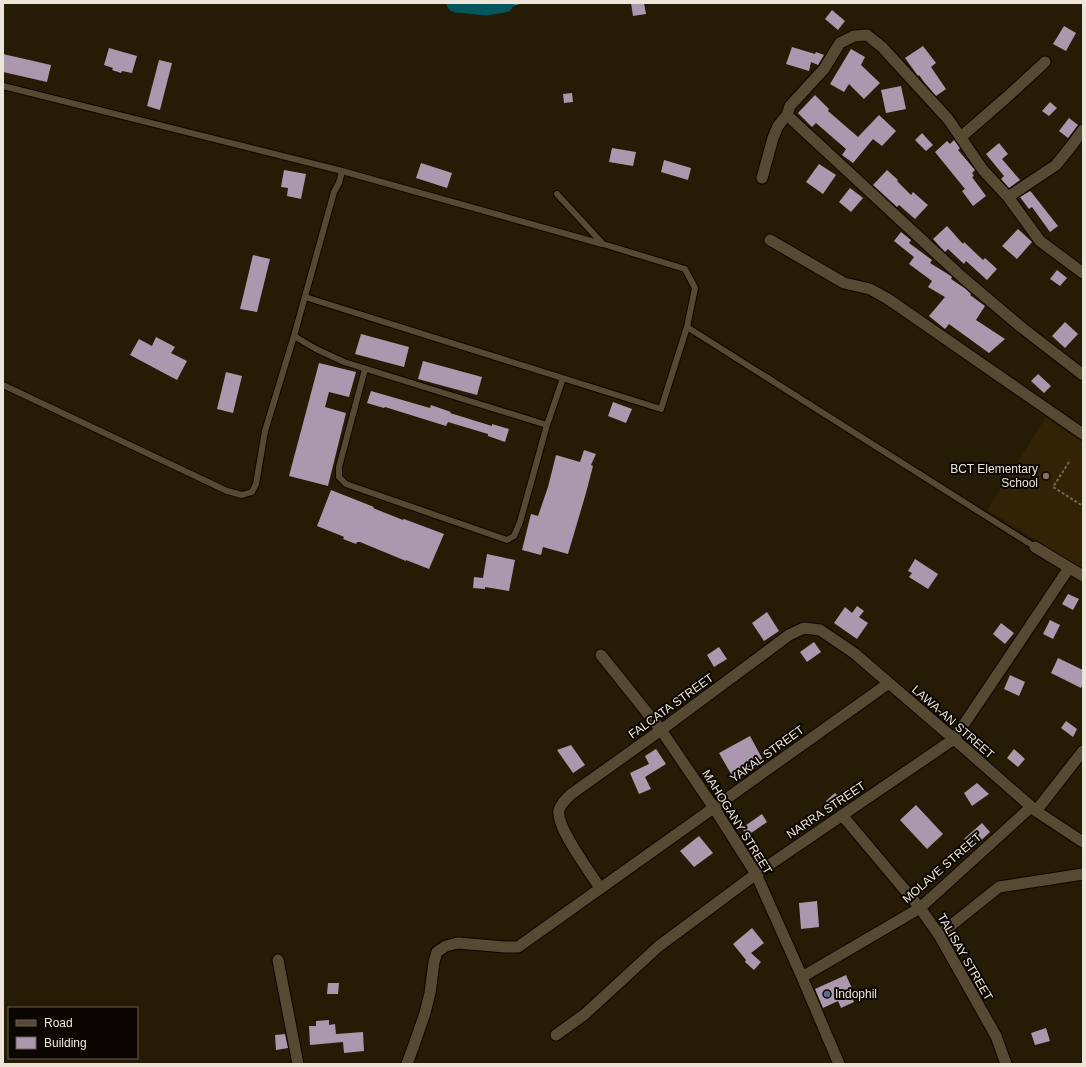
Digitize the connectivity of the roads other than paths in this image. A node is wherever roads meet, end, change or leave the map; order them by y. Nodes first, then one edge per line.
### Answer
1 (1045, 62) dead end
2 (3, 86) edge
3 (787, 115) junction
4 (1083, 130) edge
5 (960, 137) junction
6 (342, 171) junction
7 (762, 178) dead end
8 (557, 194) dead end
9 (1008, 197) junction
10 (770, 240) dead end
11 (603, 244) junction
12 (1083, 273) edge
13 (305, 297) junction
14 (687, 327) junction
15 (294, 336) junction
16 (365, 369) junction
17 (1083, 375) edge
18 (563, 378) junction
19 (3, 384) edge
20 (547, 425) junction
21 (1083, 434) edge
22 (1035, 547) joint
23 (1069, 568) junction
24 (1083, 576) edge
25 (804, 628) joint
26 (602, 655) dead end
27 (889, 683) junction
28 (661, 730) junction
29 (954, 739) junction
30 (1083, 751) edge
31 (714, 808) junction
32 (1033, 809) junction
33 (842, 815) junction
34 (1083, 842) edge
35 (756, 874) junction
36 (1083, 874) edge
37 (600, 888) junction
38 (920, 908) junction
39 (939, 935) junction
40 (278, 960) dead end
41 (802, 978) junction
42 (556, 1035) dead end
43 (298, 1064) edge
44 (407, 1064) edge
45 (839, 1064) edge
46 (1006, 1064) edge

1 - 5 street
2 - 6 lane
3 - 5 street
3 - 7 street
3 - 17 street
4 - 9 street
5 - 9 street
6 - 11 lane
6 - 13 lane
8 - 11 lane
9 - 12 street
10 - 21 street
11 - 14 lane
13 - 15 lane
13 - 18 lane
14 - 18 lane
14 - 22 lane
15 - 16 lane
15 - 19 lane
16 - 20 lane
16 - 20 lane
18 - 20 lane
22 - 23 street
23 - 24 street
23 - 29 street, NARRA STREET
25 - 27 street, LAWA-AN STREET
25 - 28 street, FALCATA STREET
26 - 28 street, MAHOGANY STREET
27 - 29 street, LAWA-AN STREET
27 - 31 street, YAKAL STREET
28 - 31 street, MAHOGANY STREET
28 - 37 street, FALCATA STREET
29 - 32 street, LAWA-AN STREET
29 - 33 street, NARRA STREET
30 - 32 street, MOLAVE STREET
31 - 35 street, MAHOGANY STREET
31 - 37 street, YAKAL STREET
32 - 34 street, LAWA-AN STREET
32 - 38 street, MOLAVE STREET
33 - 35 street, NARRA STREET
33 - 38 street, TALISAY STREET
35 - 41 street, MAHOGANY STREET
35 - 42 street, NARRA STREET
36 - 39 street
37 - 44 street, YAKAL STREET
38 - 39 street, TALISAY STREET
38 - 41 street, MOLAVE STREET
39 - 46 street, TALISAY STREET
40 - 43 street
41 - 45 street, MAHOGANY STREET

